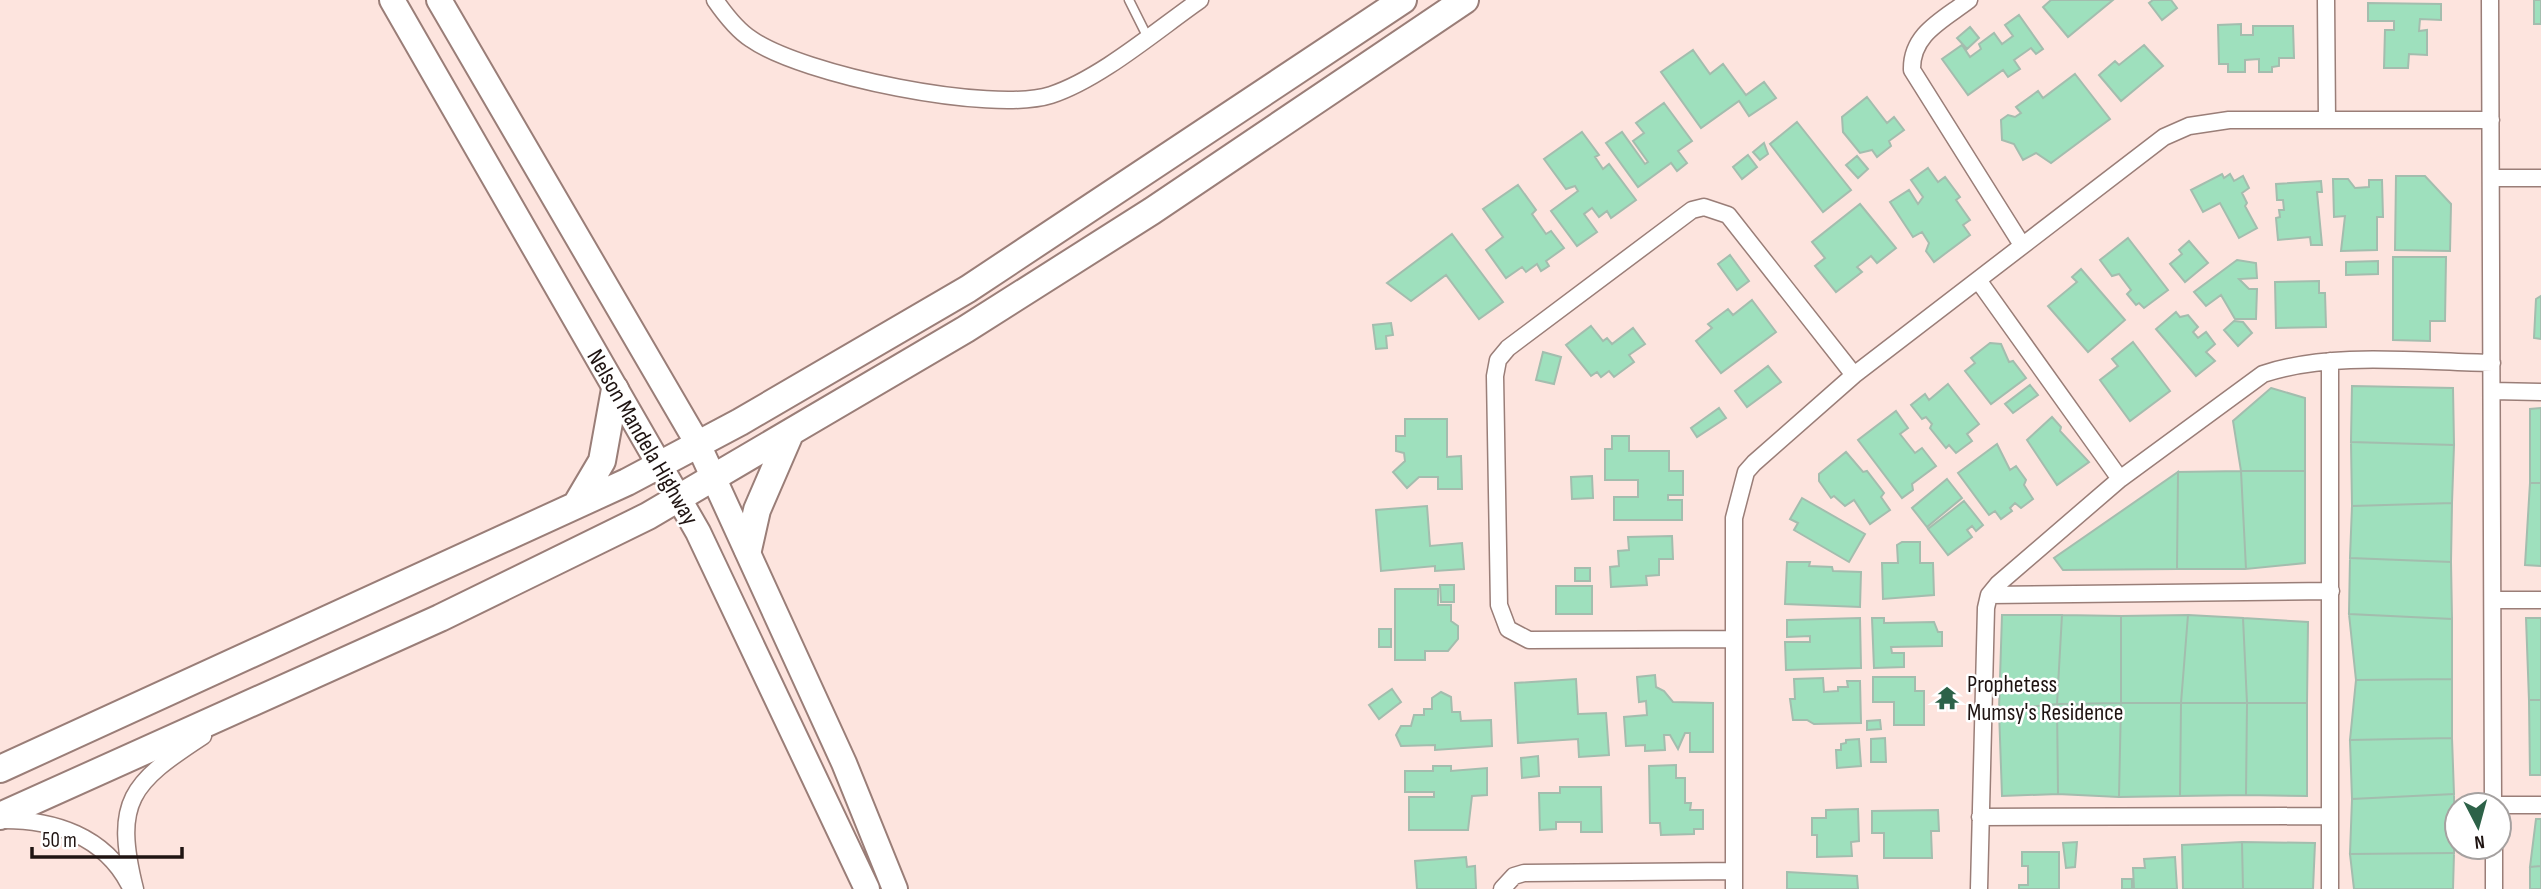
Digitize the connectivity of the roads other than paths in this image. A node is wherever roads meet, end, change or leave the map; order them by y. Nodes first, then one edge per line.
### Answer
1 (392, 0) edge
2 (439, 0) edge
3 (715, 0) edge
4 (1129, 0) edge
5 (1200, 0) edge
6 (1403, 0) edge
7 (1465, 0) edge
8 (1969, 0) edge
9 (2326, 0) edge
10 (2490, 0) edge
11 (1147, 37) junction
12 (2327, 120) junction
13 (2491, 120) junction
14 (2492, 178) junction
15 (2541, 178) edge
16 (2022, 245) junction
17 (1978, 280) junction
18 (2330, 361) junction
19 (2492, 363) junction
20 (1854, 375) junction
21 (615, 389) junction
22 (2492, 391) junction
23 (2541, 392) edge
24 (789, 436) junction
25 (698, 444) junction
26 (661, 464) junction
27 (715, 479) junction
28 (2120, 479) junction
29 (679, 498) junction
30 (576, 505) junction
31 (748, 550) junction
32 (2331, 591) junction
33 (1989, 595) junction
34 (2493, 600) junction
35 (2541, 600) edge
36 (1734, 639) junction
37 (252, 704) junction
38 (0, 768) edge
39 (2493, 791) edge
40 (2513, 805) edge
41 (2541, 805) edge
42 (2330, 816) junction
43 (1980, 817) junction
44 (0, 818) edge
45 (2494, 861) edge
46 (1734, 871) junction
47 (134, 889) edge
48 (867, 889) edge
49 (895, 889) edge
50 (1502, 889) edge
51 (1734, 889) edge
52 (1979, 889) edge
53 (2330, 889) edge
54 (2494, 889) edge

1 - 21 main road, Nelson Mandela Highway
2 - 25 main road, Nelson Mandela Highway
3 - 11 street
4 - 11 lane
5 - 11 street
6 - 25 highway
7 - 24 highway
8 - 16 street
9 - 12 street
10 - 13 street
12 - 13 street
12 - 16 street
13 - 14 street
14 - 15 street
14 - 19 street
16 - 17 street
17 - 20 street
17 - 28 street
18 - 19 street
18 - 28 street
18 - 32 street
19 - 22 street
20 - 36 street
20 - 36 street
21 - 26 main road, Nelson Mandela Highway
21 - 30 highway
22 - 23 street
22 - 34 street
24 - 27 highway
24 - 31 highway
25 - 26 highway
25 - 27 main road, Nelson Mandela Highway
26 - 29 main road, Nelson Mandela Highway
26 - 30 highway
27 - 29 highway
27 - 31 main road, Nelson Mandela Highway
28 - 33 street
29 - 37 highway
29 - 48 main road, Nelson Mandela Highway
30 - 38 highway
31 - 49 main road, Nelson Mandela Highway
32 - 33 street
32 - 42 street
33 - 43 street
34 - 35 street
34 - 39 street
36 - 46 street
37 - 44 highway
37 - 47 street
40 - 41 street
42 - 43 street
42 - 53 street
43 - 52 street
44 - 47 street
45 - 54 street
46 - 50 street
46 - 51 street

